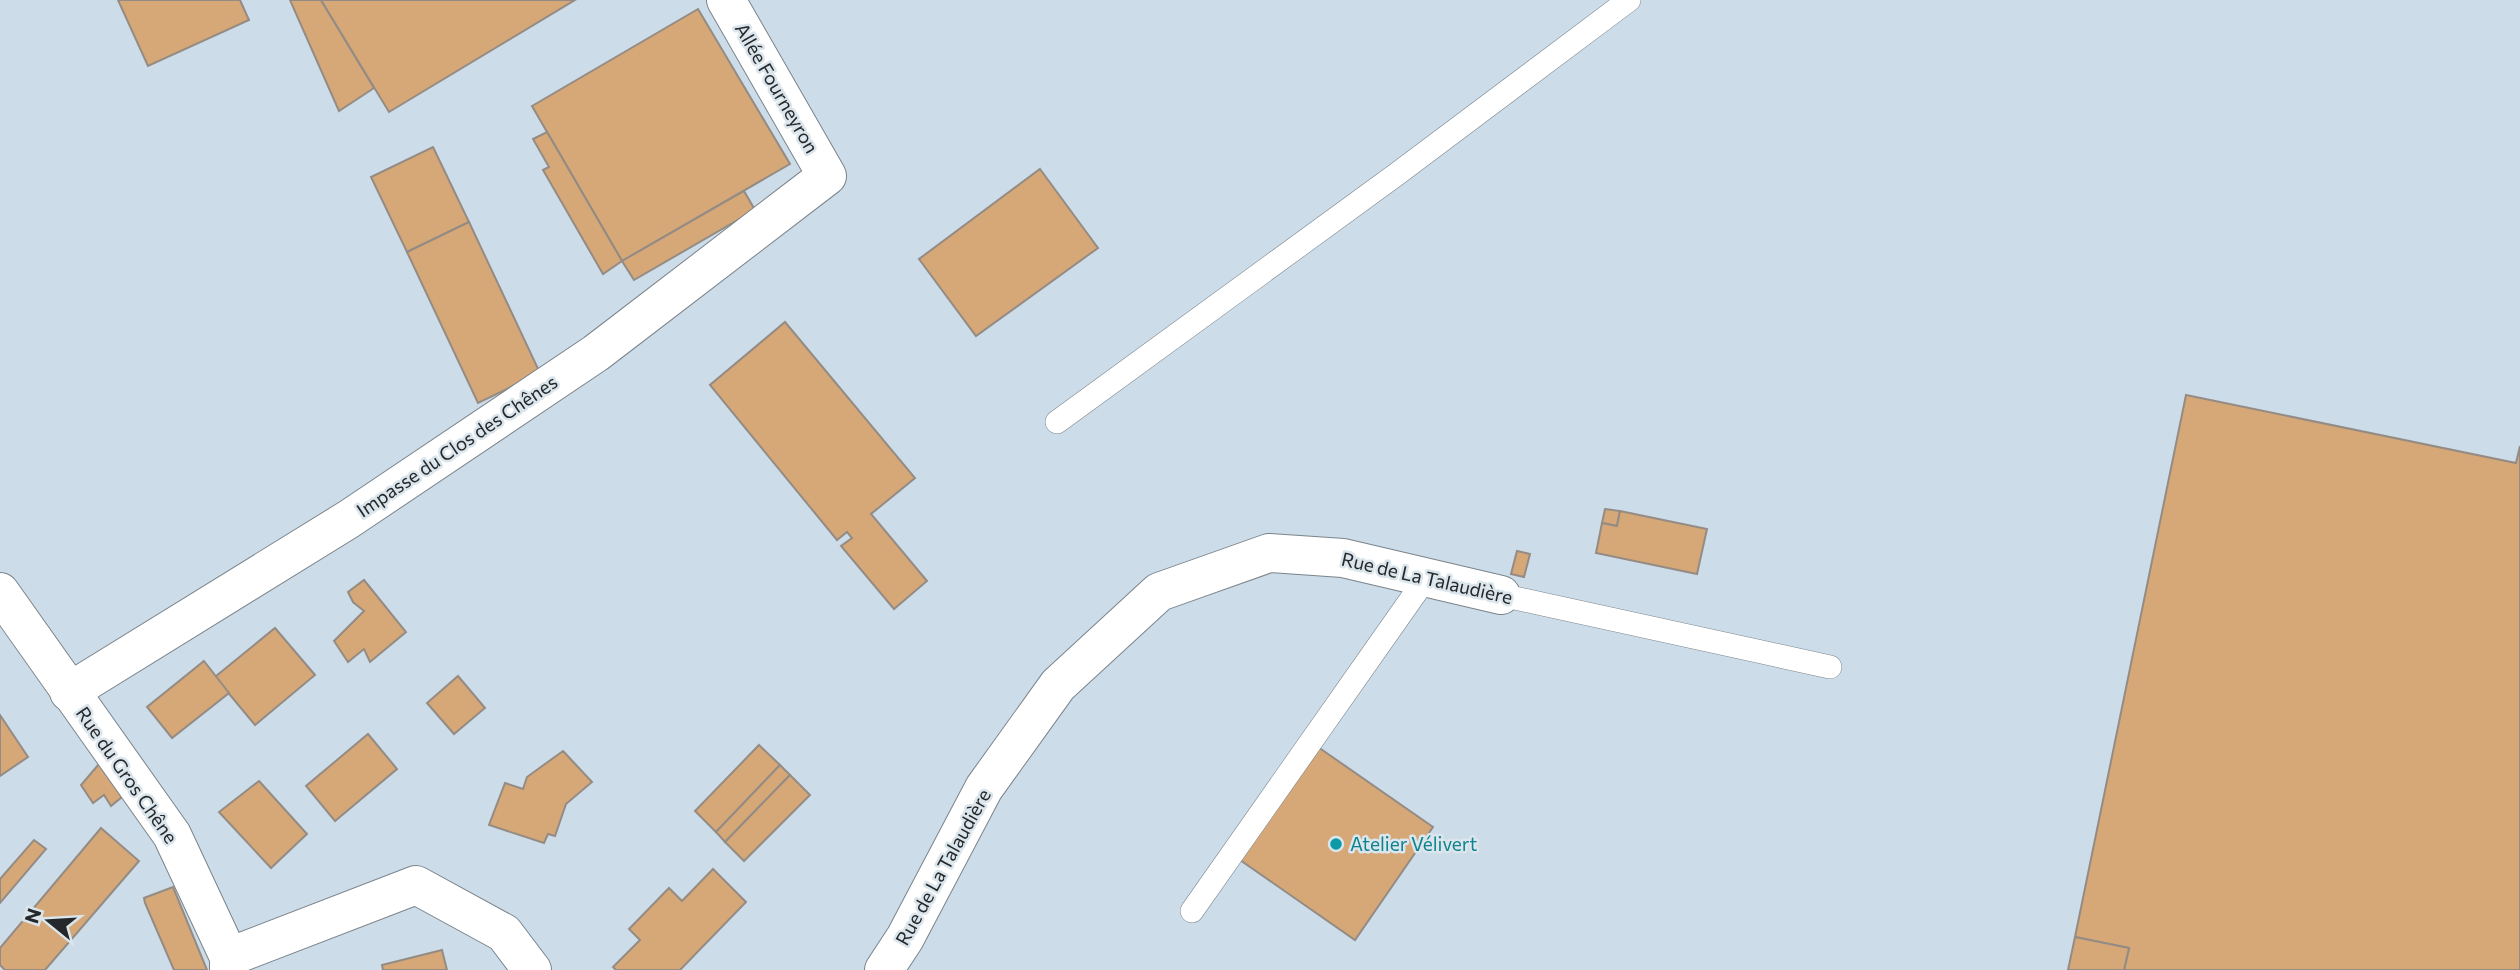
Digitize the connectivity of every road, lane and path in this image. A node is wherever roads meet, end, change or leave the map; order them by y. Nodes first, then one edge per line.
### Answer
1 (726, 0) edge
2 (1629, 0) edge
3 (827, 176) joint
4 (1057, 422) dead end
5 (1426, 578) junction
6 (0, 592) edge
7 (1501, 595) joint
8 (1830, 667) dead end
9 (69, 692) junction
10 (1192, 911) dead end
11 (229, 964) edge
12 (532, 970) edge
13 (884, 970) edge

1 - 3 street, Allée Fourneyron
2 - 4 lane
3 - 9 street, Impasse du Clos des Chênes
5 - 7 street, Rue de La Talaudière
5 - 10 lane
5 - 13 street, Rue de La Talaudière
6 - 9 street, Rue du Gros Chêne
7 - 8 lane, Rue de La Talaudière
9 - 11 street, Rue du Gros Chêne
11 - 12 street

